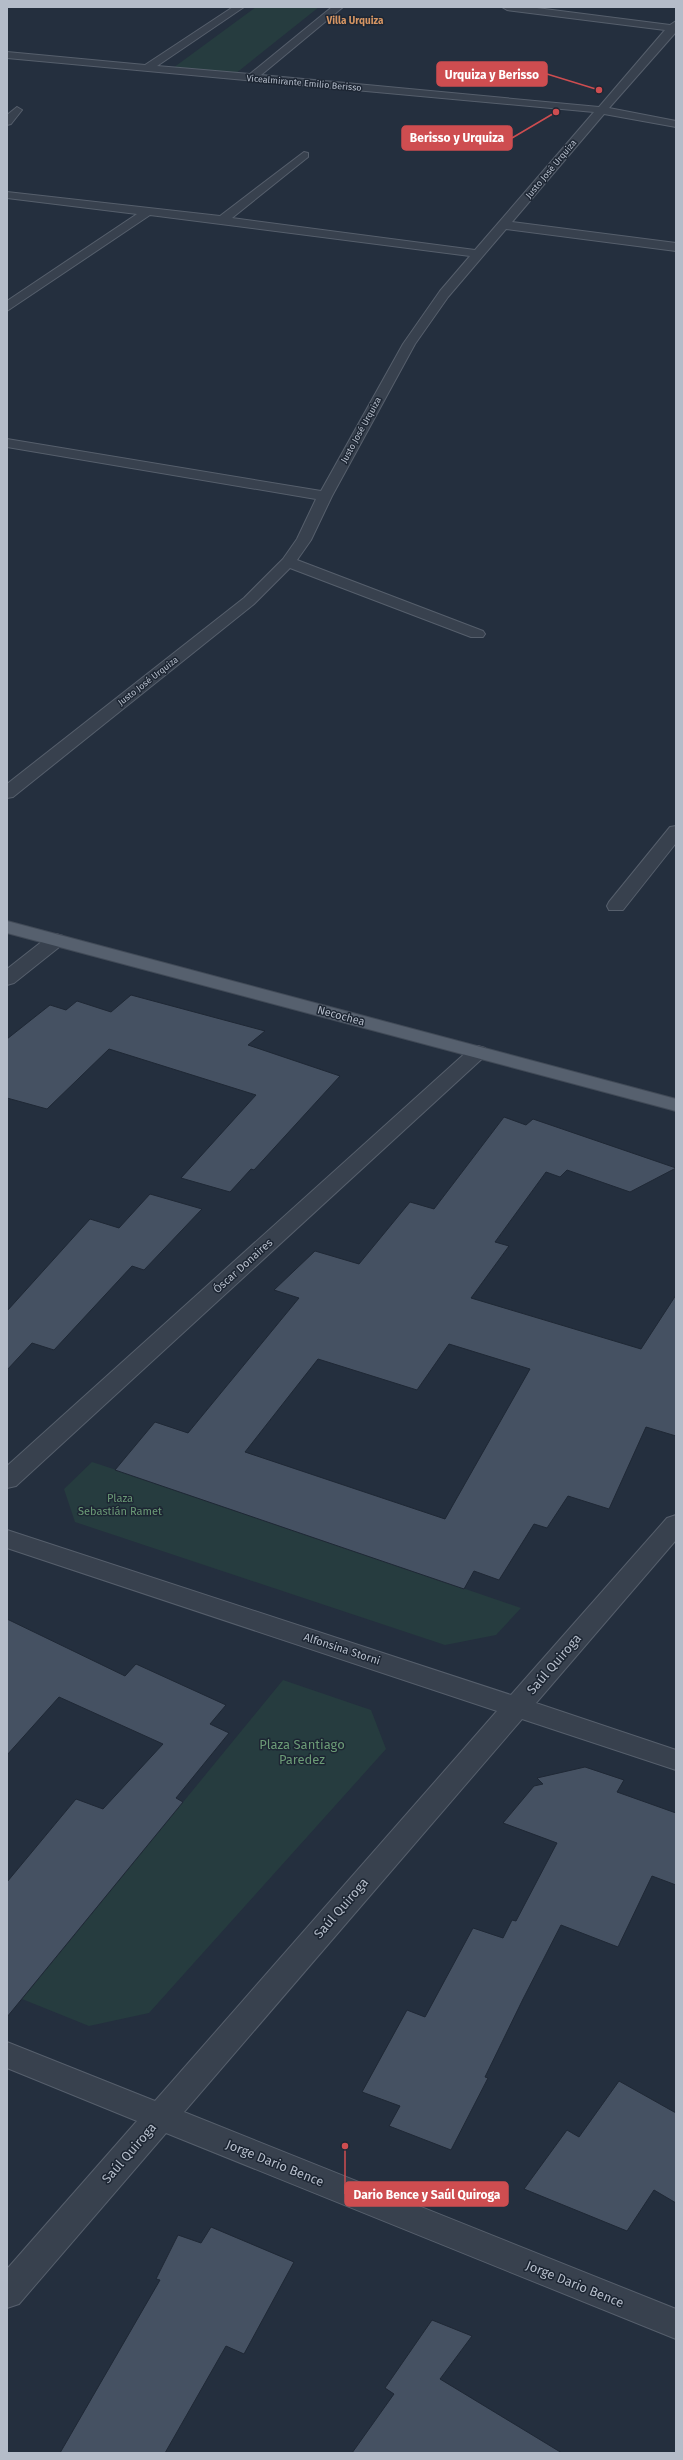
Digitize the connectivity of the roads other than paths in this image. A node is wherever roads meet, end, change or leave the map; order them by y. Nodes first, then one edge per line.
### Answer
1 (239, 7) edge
2 (338, 7) edge
3 (507, 7) edge
4 (674, 27) edge
5 (7, 56) edge
6 (147, 68) junction
7 (251, 78) junction
8 (17, 110) dead end
9 (601, 110) junction
10 (7, 122) edge
11 (676, 124) edge
12 (304, 156) dead end
13 (7, 195) edge
14 (148, 211) junction
15 (222, 220) junction
16 (505, 225) junction
17 (676, 247) edge
18 (478, 254) junction
19 (7, 307) edge
20 (7, 443) edge
21 (325, 496) junction
22 (288, 562) junction
23 (476, 634) dead end
24 (7, 793) edge
25 (676, 831) edge
26 (616, 906) dead end
27 (7, 927) edge
28 (56, 940) junction
29 (7, 979) edge
30 (478, 1052) junction
31 (676, 1105) edge
32 (7, 1480) edge
33 (676, 1524) edge
34 (7, 1539) edge
35 (516, 1707) junction
36 (676, 1760) edge
37 (7, 2055) edge
38 (160, 2117) junction
39 (7, 2293) edge
40 (676, 2324) edge

1 - 6 street
2 - 7 street
3 - 4 street
4 - 9 street, Justo José Urquiza
5 - 6 street, Vicealmirante Emilio Berisso
6 - 7 street, Vicealmirante Emilio Berisso
7 - 9 street, Vicealmirante Emilio Berisso
8 - 10 street
9 - 11 street, Vicealmirante Emilio Berisso
9 - 16 street, Justo José Urquiza
12 - 15 street
13 - 14 street
14 - 15 street
14 - 19 street
15 - 18 street
16 - 17 street
16 - 18 street, Justo José Urquiza
18 - 21 street, Justo José Urquiza
20 - 21 street
21 - 22 street, Justo José Urquiza
22 - 23 street
22 - 24 street, Justo José Urquiza
25 - 26 street
27 - 28 main road, Necochea
28 - 29 street
28 - 30 main road, Necochea
30 - 31 main road, Necochea
30 - 32 street, Óscar Donaires
33 - 35 street, Saúl Quiroga
34 - 35 street, Alfonsina Storni
35 - 36 street, Alfonsina Storni
35 - 38 street, Saúl Quiroga
37 - 38 street, Jorge Dario Bence
38 - 39 street, Saúl Quiroga
38 - 40 street, Jorge Dario Bence

